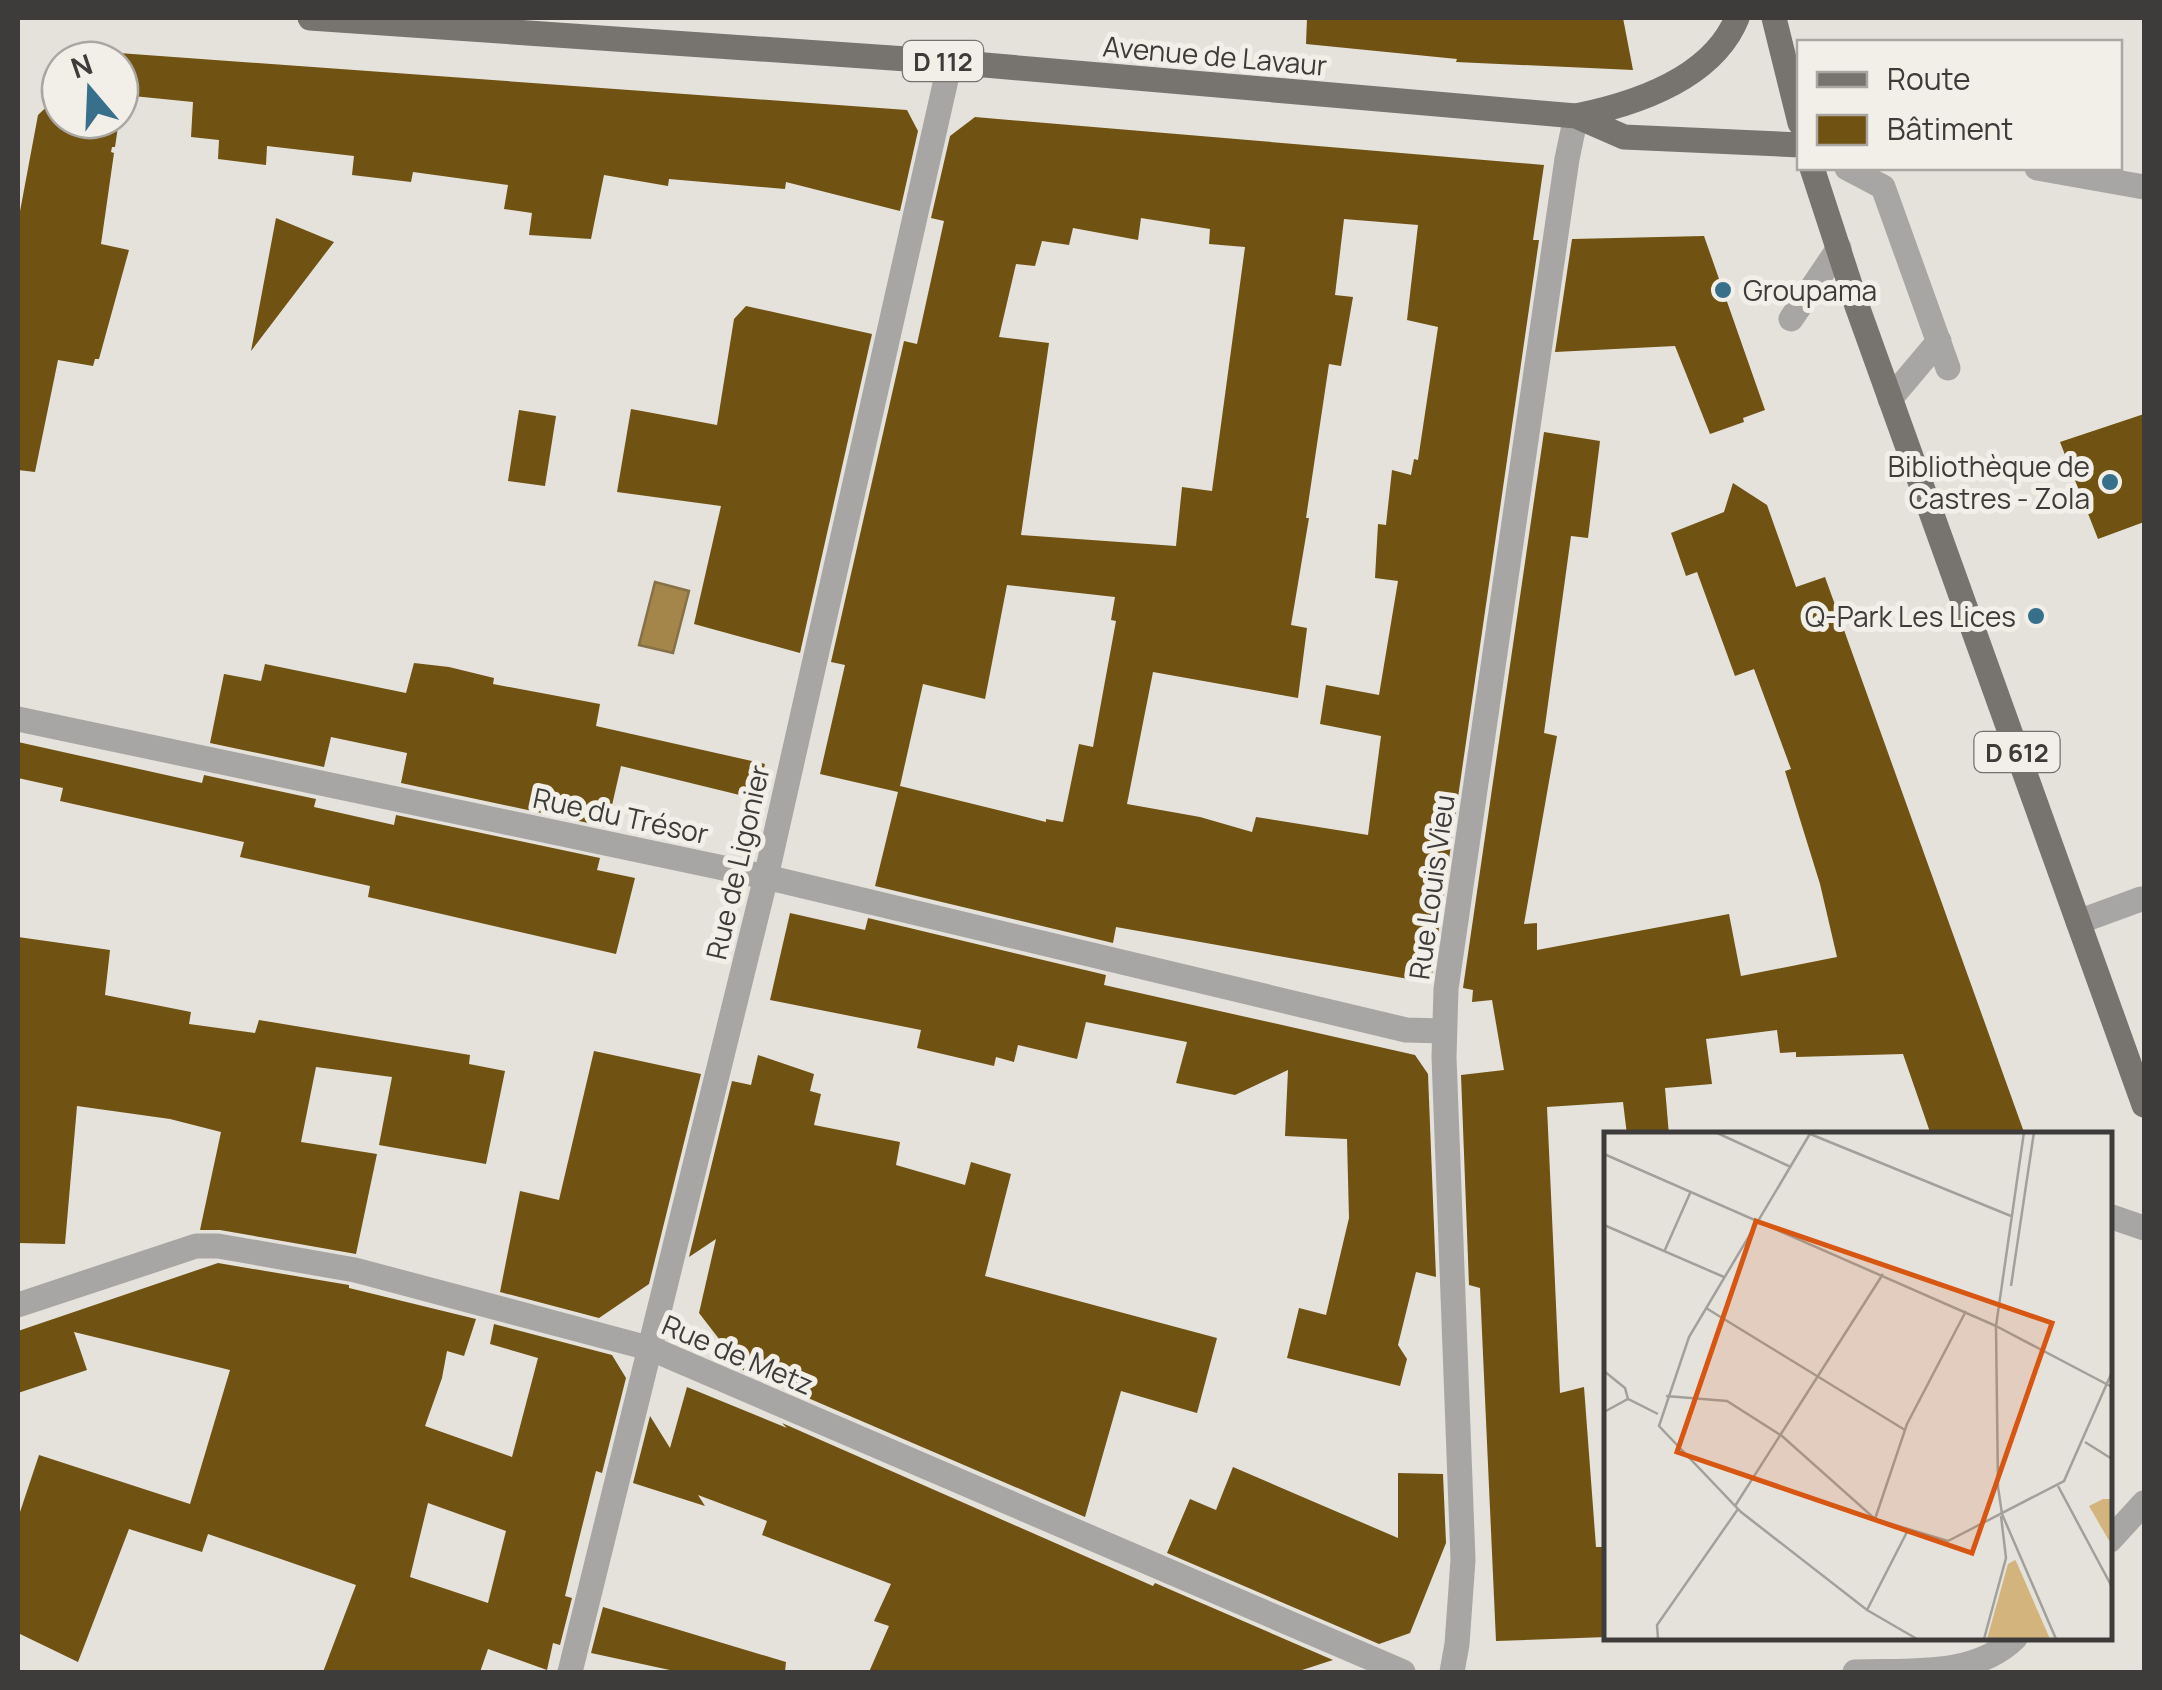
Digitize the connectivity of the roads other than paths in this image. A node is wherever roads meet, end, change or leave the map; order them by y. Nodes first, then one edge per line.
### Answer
1 (310, 18) edge
2 (1736, 18) edge
3 (1774, 18) edge
4 (950, 62) junction
5 (1797, 111) edge
6 (1576, 116) junction
7 (1797, 145) edge
8 (1813, 170) edge
9 (1851, 170) edge
10 (2048, 170) edge
11 (2144, 188) edge
12 (1838, 248) junction
13 (1791, 319) dead end
14 (1939, 342) junction
15 (1948, 368) dead end
16 (1890, 398) junction
17 (18, 719) edge
18 (766, 877) junction
19 (2141, 899) dead end
20 (2078, 922) junction
21 (1444, 1032) junction
22 (2144, 1104) edge
23 (2112, 1217) dead end
24 (2144, 1228) edge
25 (18, 1305) edge
26 (652, 1348) junction
27 (2144, 1504) edge
28 (2112, 1538) edge
29 (2012, 1640) edge
30 (570, 1672) edge
31 (1404, 1672) edge
32 (1452, 1672) edge
33 (1856, 1672) edge

1 - 4 main road, Avenue de Lavaur / D 112
2 - 6 main road, Avenue de Lavaur / D 112
3 - 5 main road
4 - 6 main road, Avenue de Lavaur / D 112
4 - 18 street, Rue de Ligonier
6 - 7 main road, Avenue de Lavaur / D 112
6 - 21 street, Rue Louis Vieu
8 - 12 main road, D 612
9 - 14 street
10 - 11 street
12 - 13 street
12 - 16 main road, D 612
14 - 15 street
14 - 16 street
16 - 20 main road, D 612
17 - 18 street, Rue du Trésor
18 - 21 street, Rue du Trésor
18 - 26 street, Rue de Ligonier
19 - 20 street
20 - 22 main road, D 612
21 - 32 street, Rue Louis Vieu
23 - 24 street
25 - 26 street, Rue de Metz
26 - 30 street, Rue de Ligonier
26 - 31 street, Rue de Metz
27 - 28 street
29 - 33 street

